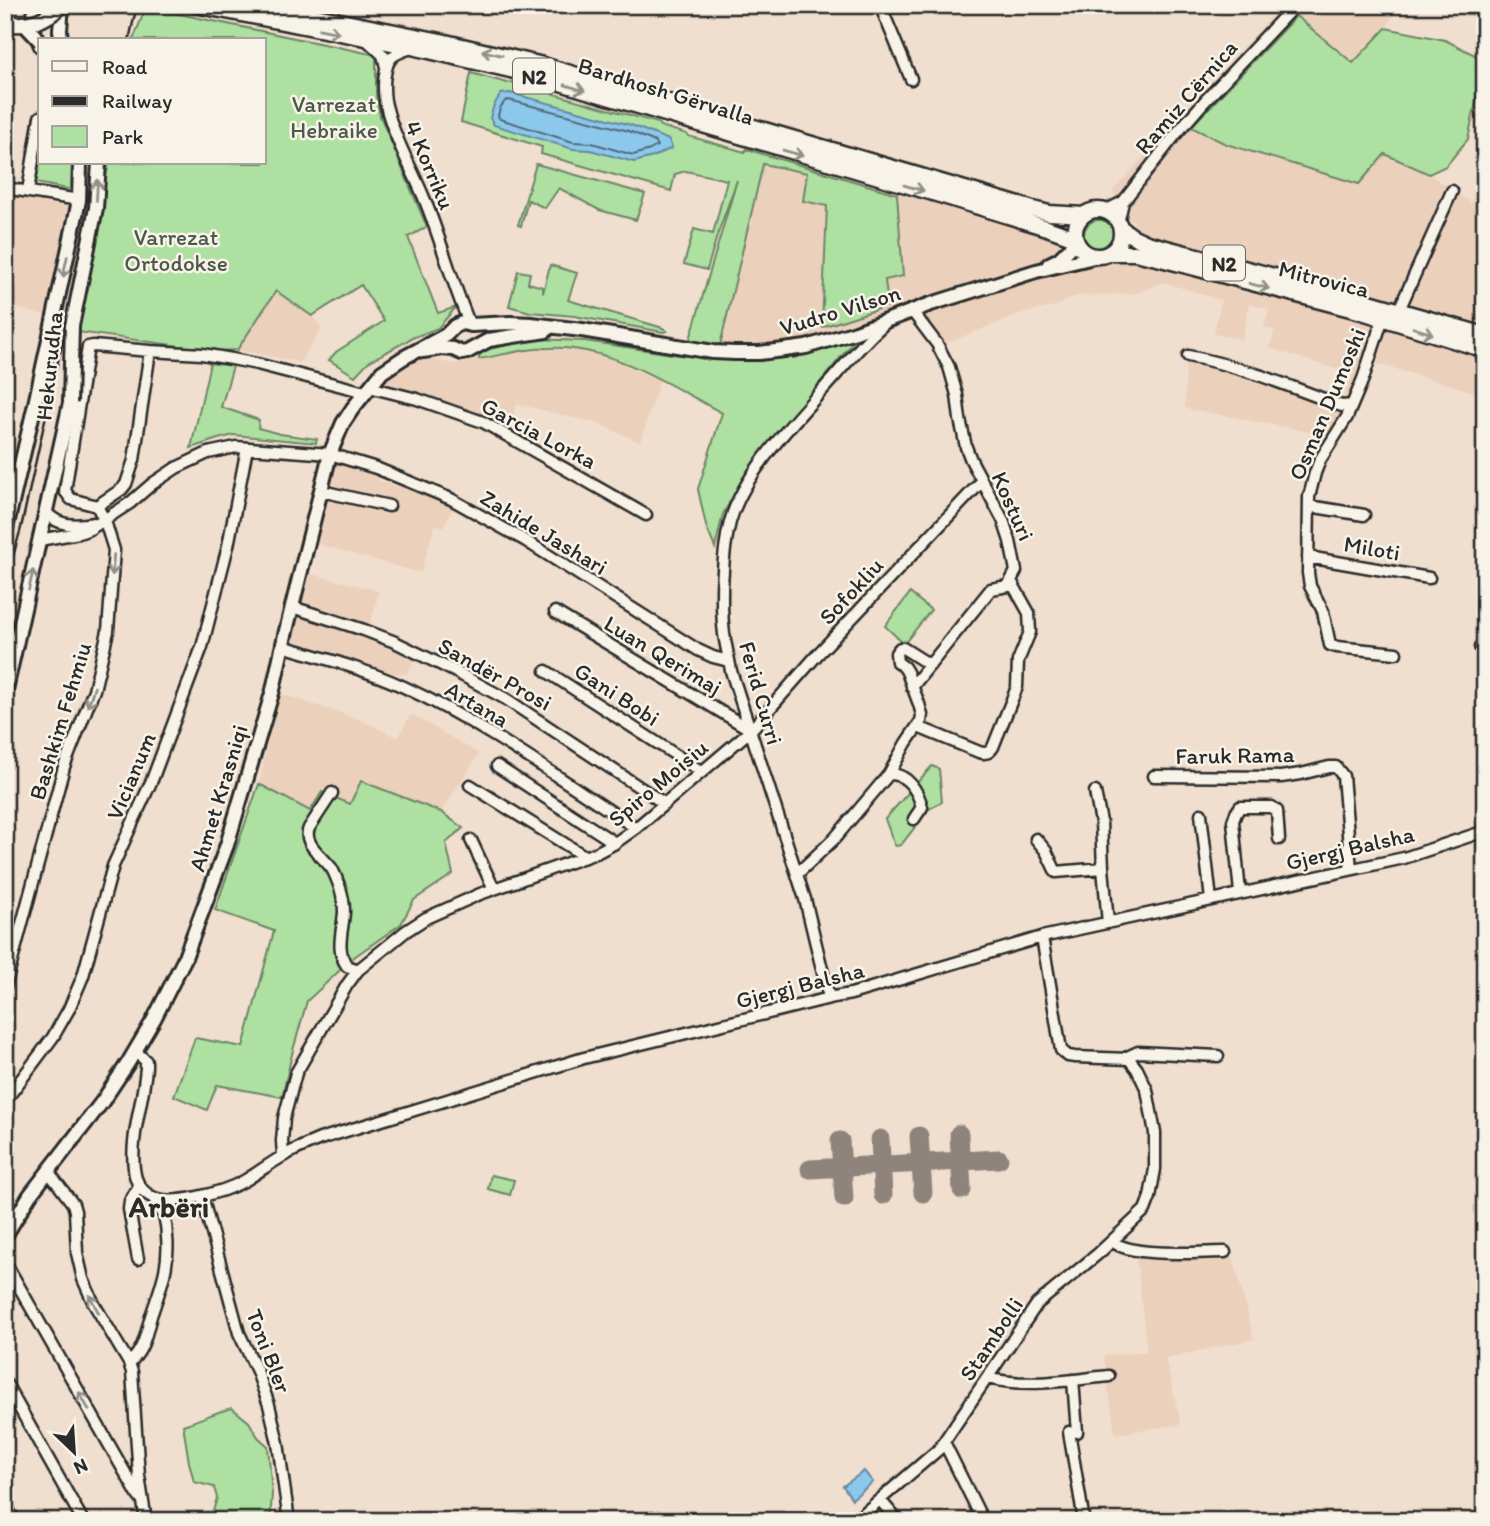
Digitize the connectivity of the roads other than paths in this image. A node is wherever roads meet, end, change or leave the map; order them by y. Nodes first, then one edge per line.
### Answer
1 (35, 5) edge
2 (62, 5) edge
3 (195, 5) edge
4 (260, 5) edge
5 (880, 5) edge
6 (1296, 5) edge
7 (5, 23) edge
8 (24, 24) junction
9 (61, 38) edge
10 (364, 38) junction
11 (38, 39) edge
12 (38, 42) edge
13 (412, 47) junction
14 (386, 67) junction
15 (911, 79) dead end
16 (38, 128) edge
17 (80, 164) edge
18 (99, 164) edge
19 (5, 188) edge
20 (27, 191) junction
21 (1452, 191) dead end
22 (79, 194) junction
23 (1123, 202) junction
24 (1105, 212) junction
25 (1084, 215) junction
26 (1119, 225) junction
27 (1076, 240) junction
28 (1103, 255) junction
29 (1036, 271) junction
30 (463, 307) junction
31 (1399, 310) junction
32 (912, 311) junction
33 (1383, 318) junction
34 (889, 320) junction
35 (470, 325) junction
36 (452, 329) junction
37 (568, 329) junction
38 (1485, 335) edge
39 (475, 347) junction
40 (453, 349) junction
41 (1485, 350) edge
42 (150, 351) junction
43 (410, 354) junction
44 (1188, 356) dead end
45 (367, 390) junction
46 (1352, 405) junction
47 (247, 448) junction
48 (330, 454) junction
49 (982, 481) junction
50 (321, 491) junction
51 (97, 506) junction
52 (390, 506) dead end
53 (1309, 506) junction
54 (46, 512) junction
55 (646, 515) dead end
56 (1364, 515) dead end
57 (105, 521) junction
58 (5, 533) edge
59 (39, 540) junction
60 (1308, 557) junction
61 (1429, 578) dead end
62 (1011, 581) junction
63 (292, 607) junction
64 (555, 612) dead end
65 (282, 646) junction
66 (1396, 653) dead end
67 (729, 661) junction
68 (930, 665) junction
69 (546, 671) dead end
70 (912, 687) junction
71 (5, 694) edge
72 (918, 727) junction
73 (751, 730) junction
74 (497, 766) dead end
75 (702, 772) junction
76 (889, 774) junction
77 (1154, 776) dead end
78 (470, 785) dead end
79 (1095, 792) dead end
80 (332, 793) dead end
81 (665, 804) junction
82 (1200, 814) dead end
83 (914, 819) dead end
84 (636, 828) junction
85 (1485, 831) edge
86 (1036, 839) dead end
87 (1279, 839) dead end
88 (471, 840) dead end
89 (615, 844) junction
90 (586, 857) junction
91 (1102, 868) junction
92 (1351, 869) junction
93 (797, 874) junction
94 (494, 889) junction
95 (1240, 893) junction
96 (1210, 900) junction
97 (1108, 923) junction
98 (1042, 937) junction
99 (358, 970) junction
100 (5, 987) edge
101 (829, 998) junction
102 (135, 1051) junction
103 (1218, 1056) dead end
104 (1125, 1058) junction
105 (5, 1101) edge
106 (283, 1156) junction
107 (48, 1171) junction
108 (139, 1186) junction
109 (202, 1196) junction
110 (153, 1197) junction
111 (5, 1236) edge
112 (1112, 1241) junction
113 (1225, 1252) dead end
114 (138, 1259) dead end
115 (5, 1262) edge
116 (129, 1363) junction
117 (1109, 1376) dead end
118 (987, 1378) junction
119 (1073, 1380) junction
120 (5, 1382) edge
121 (944, 1442) junction
122 (880, 1500) junction
123 (143, 1503) junction
124 (5, 1504) edge
125 (15, 1521) edge
126 (83, 1521) edge
127 (146, 1521) edge
128 (289, 1521) edge
129 (855, 1521) edge
130 (898, 1521) edge
131 (983, 1521) edge
132 (1084, 1521) edge

1 - 12 street
2 - 8 highway, bridge
2 - 9 main road
3 -> 10 highway, Bardhosh Gërvalla / N2
25 -> 4 highway, Bardhosh Gërvalla / N2
5 - 15 street
6 - 23 street, Ramiz Cërnica
7 - 8 highway, bridge
8 - 11 main road, bridge
10 - 13 highway, Bardhosh Gërvalla / N2
10 - 14 street
13 - 14 street
13 -> 27 highway, Bardhosh Gërvalla / N2
14 - 30 street, 4 Korriku
16 - 20 street
17 - 22 main road, Hekurudha
54 -> 18 main road, Hekurudha, bridge
19 - 20 street
20 - 22 street
21 - 31 street
22 -> 58 main road, Hekurudha
23 - 24 street, Ramiz Cërnica
23 - 26 street
24 - 25 highway, N2
24 - 26 highway, N2
25 - 27 highway
26 - 28 highway
26 - 31 highway, Mitrovica / N2
27 - 28 highway, N2
27 - 29 main road
28 - 29 main road
28 -> 33 highway, Mitrovica / N2
29 - 32 main road, Vudro Vilson
30 - 35 street, 4 Korriku
30 - 36 street
31 - 38 highway, Mitrovica / N2
32 - 34 main road, Vudro Vilson
32 - 49 street, Kosturi
33 -> 41 highway, Mitrovica / N2
33 - 46 street, Osman Dumoshi
34 - 37 main road, Vudro Vilson
34 - 67 street, Ferid Curri
35 - 36 main road, Ahmet Krasniqi
35 - 37 main road, Vudro Vilson
35 - 39 main road
36 - 40 main road
36 - 43 main road, Ahmet Krasniqi
37 - 39 main road, Vudro Vilson
39 - 40 main road
40 - 43 main road, Ahmet Krasniqi
42 - 45 street, Garcia Lorka
42 - 51 street
42 - 51 street, Garcia Lorka
43 - 45 main road, Ahmet Krasniqi
44 - 46 street
45 - 48 main road, Ahmet Krasniqi
45 - 55 street, Garcia Lorka
46 - 53 street, Osman Dumoshi
47 - 48 street, Zahide Jashari
47 - 57 street, Zahide Jashari
47 - 105 street, Vicianum
48 - 50 main road, Ahmet Krasniqi
48 - 67 street, Zahide Jashari
49 - 62 street, Kosturi
49 - 73 street, Sofokliu
50 - 52 street
50 - 63 main road, Ahmet Krasniqi
51 - 57 street, Bashkim Fehmiu
53 - 56 street
53 - 60 street, Osman Dumoshi
54 - 57 street
54 - 59 main road, Hekurudha
57 - 59 street, Zahide Jashari
57 -> 100 street, Bashkim Fehmiu
71 -> 59 main road, Hekurudha
60 - 61 street, Miloti
60 - 66 street, Osman Dumoshi
62 - 68 street
62 - 72 street
63 - 65 main road, Ahmet Krasniqi
63 - 81 street, Sandër Prosi
64 - 73 street, Luan Qerimaj
65 - 84 street, Artana
65 - 102 main road, Ahmet Krasniqi
67 - 73 street, Ferid Curri
68 - 70 street
68 - 70 street
69 - 75 street, Gani Bobi
70 - 72 street
72 - 76 street
73 - 75 street, Spiro Moisiu
73 - 93 street, Ferid Curri
74 - 89 street
75 - 81 street, Spiro Moisiu
76 - 83 street
76 - 93 street
77 - 92 street, Faruk Rama
78 - 90 street
79 - 91 street
80 - 99 street
81 - 84 street, Spiro Moisiu
82 - 96 street
84 - 89 street, Spiro Moisiu
85 - 92 street, Gjergj Balsha
86 - 91 street
87 - 95 street
88 - 94 street
89 - 90 street, Spiro Moisiu
90 - 94 street, Spiro Moisiu
91 - 97 street
92 - 95 street, Gjergj Balsha
93 - 101 street, Ferid Curri
94 - 99 street, Spiro Moisiu
95 - 96 street, Gjergj Balsha
96 - 97 street, Gjergj Balsha
97 - 98 street, Gjergj Balsha
98 - 101 street, Gjergj Balsha
98 - 104 street
99 - 106 street, Spiro Moisiu
101 - 106 street, Gjergj Balsha
102 - 107 main road, Ahmet Krasniqi
102 - 108 street
103 - 104 street
104 - 112 street, Stambolli
106 - 109 street, Gjergj Balsha
107 - 111 main road, Ahmet Krasniqi
116 -> 107 street
108 - 110 street
108 - 114 street
109 - 110 street, Gjergj Balsha
109 - 128 street, Toni Bler
110 - 116 street
112 - 113 street
112 - 118 street, Stambolli
123 -> 115 street
116 - 123 street
117 - 119 street
118 - 119 street
118 - 121 street, Stambolli
119 - 132 street
120 - 126 street
121 - 122 street, Stambolli
121 - 131 street
122 - 129 street, Stambolli
122 - 130 street
123 - 127 street
124 - 125 street

